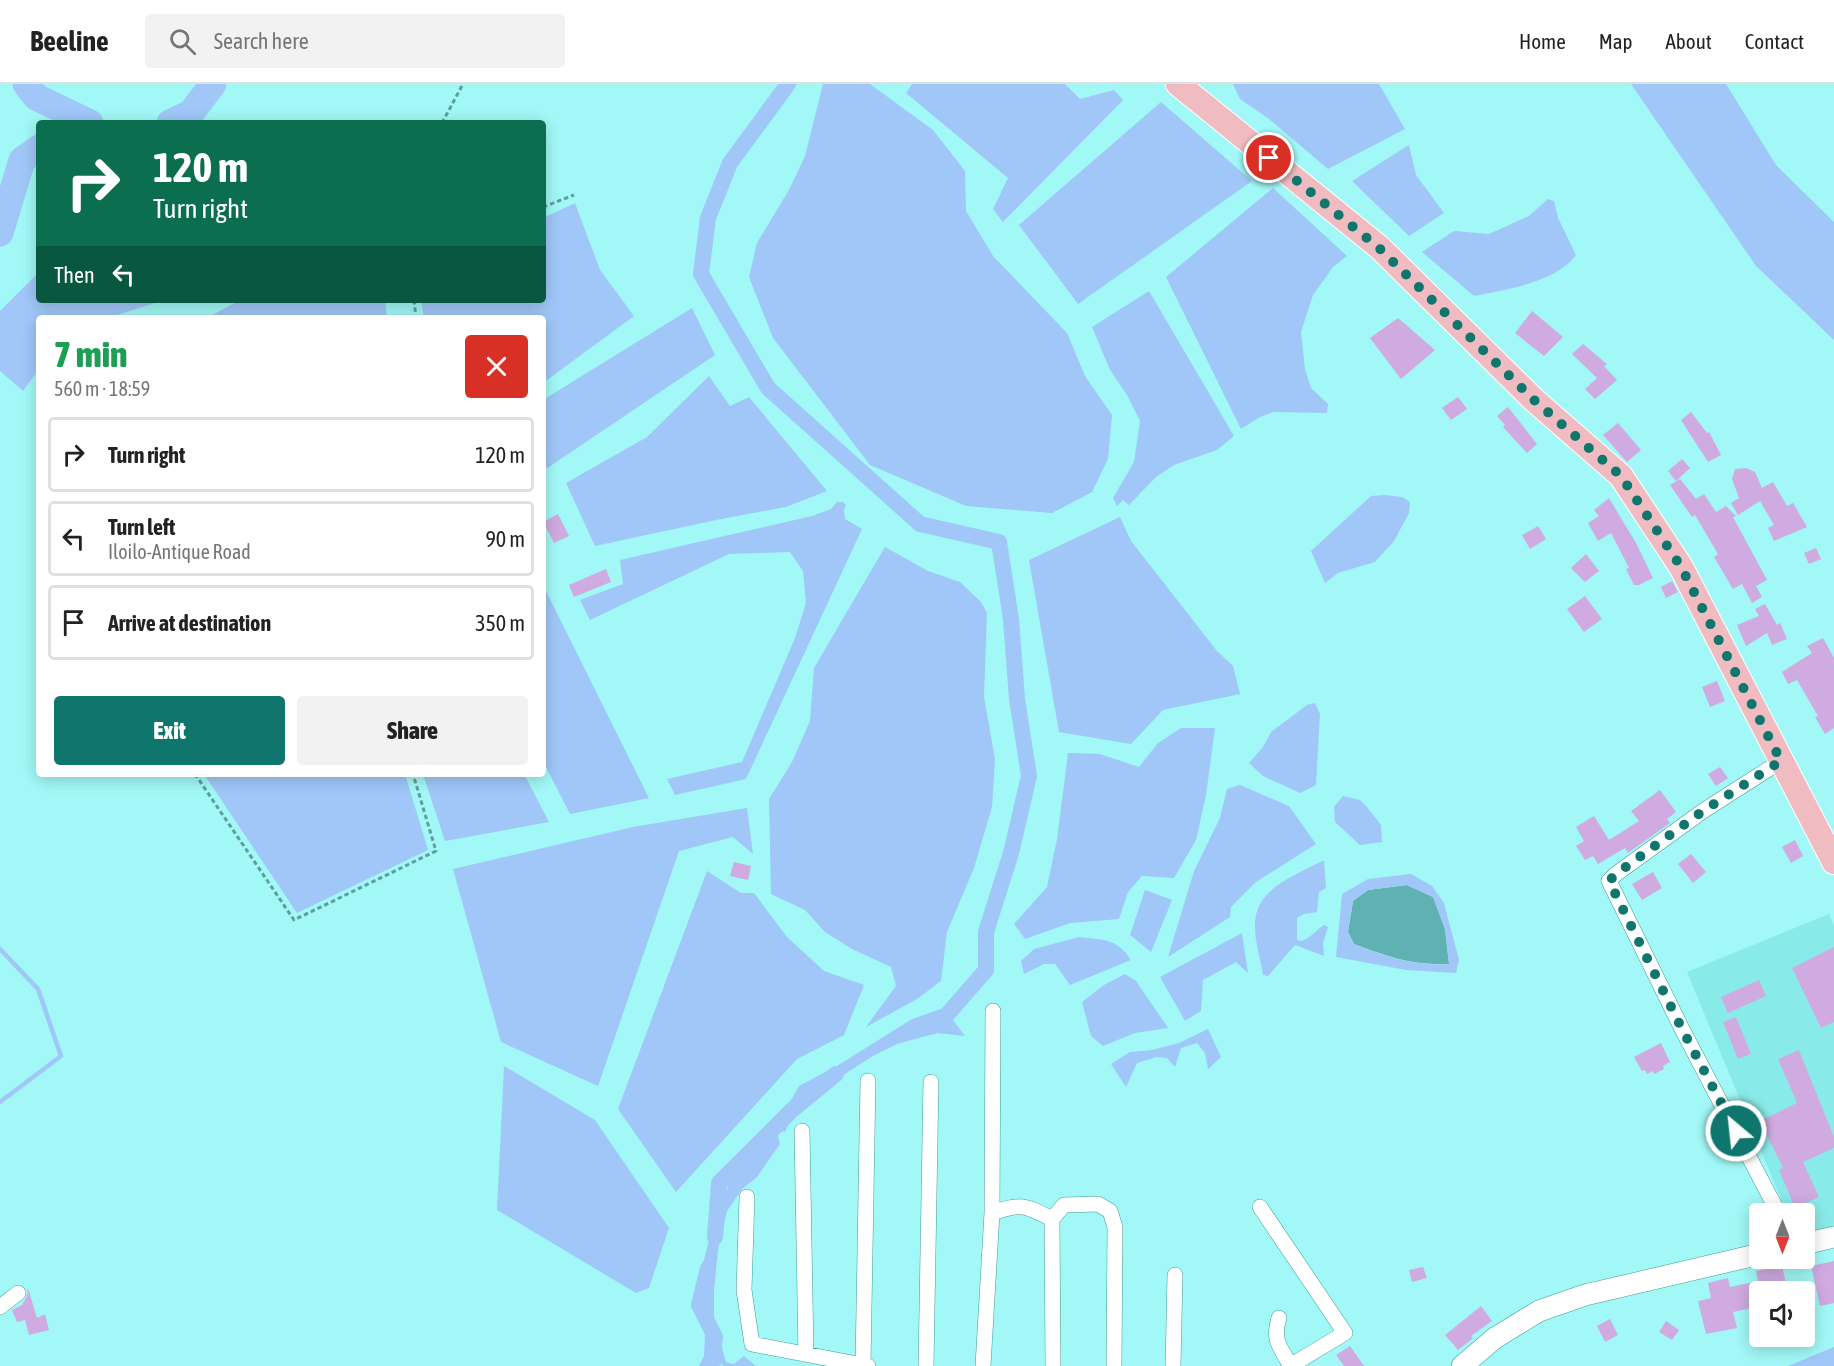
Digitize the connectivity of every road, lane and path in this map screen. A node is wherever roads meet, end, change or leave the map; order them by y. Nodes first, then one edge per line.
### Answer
1 (463, 84) edge
2 (1178, 84) edge
3 (444, 120) edge
4 (574, 195) dead end
5 (546, 206) edge
6 (1781, 761) junction
7 (197, 777) edge
8 (414, 777) edge
9 (1834, 862) edge
10 (993, 1011) dead end
11 (868, 1081) dead end
12 (930, 1082) dead end
13 (802, 1131) dead end
14 (747, 1197) dead end
15 (1773, 1203) edge
16 (1260, 1207) dead end
17 (992, 1213) junction
18 (1052, 1219) junction
19 (1834, 1237) edge
20 (1815, 1241) edge
21 (1749, 1257) edge
22 (1174, 1275) dead end
23 (18, 1293) dead end
24 (0, 1307) edge
25 (1280, 1318) dead end
26 (806, 1354) junction
27 (866, 1366) edge
28 (926, 1366) edge
29 (983, 1366) edge
30 (1053, 1366) edge
31 (1114, 1366) edge
32 (1173, 1366) edge
33 (1291, 1366) edge
34 (1462, 1366) edge

1 - 3 path
2 - 6 main road
4 - 5 path
6 - 9 main road
6 - 15 street
7 - 8 path
10 - 17 street
11 - 27 street
12 - 28 street
13 - 26 street
14 - 26 street
16 - 33 street
17 - 18 street
17 - 29 street
18 - 30 street
18 - 31 street
19 - 20 main road
21 - 34 main road
22 - 32 street
23 - 24 street
25 - 33 street
26 - 27 street

